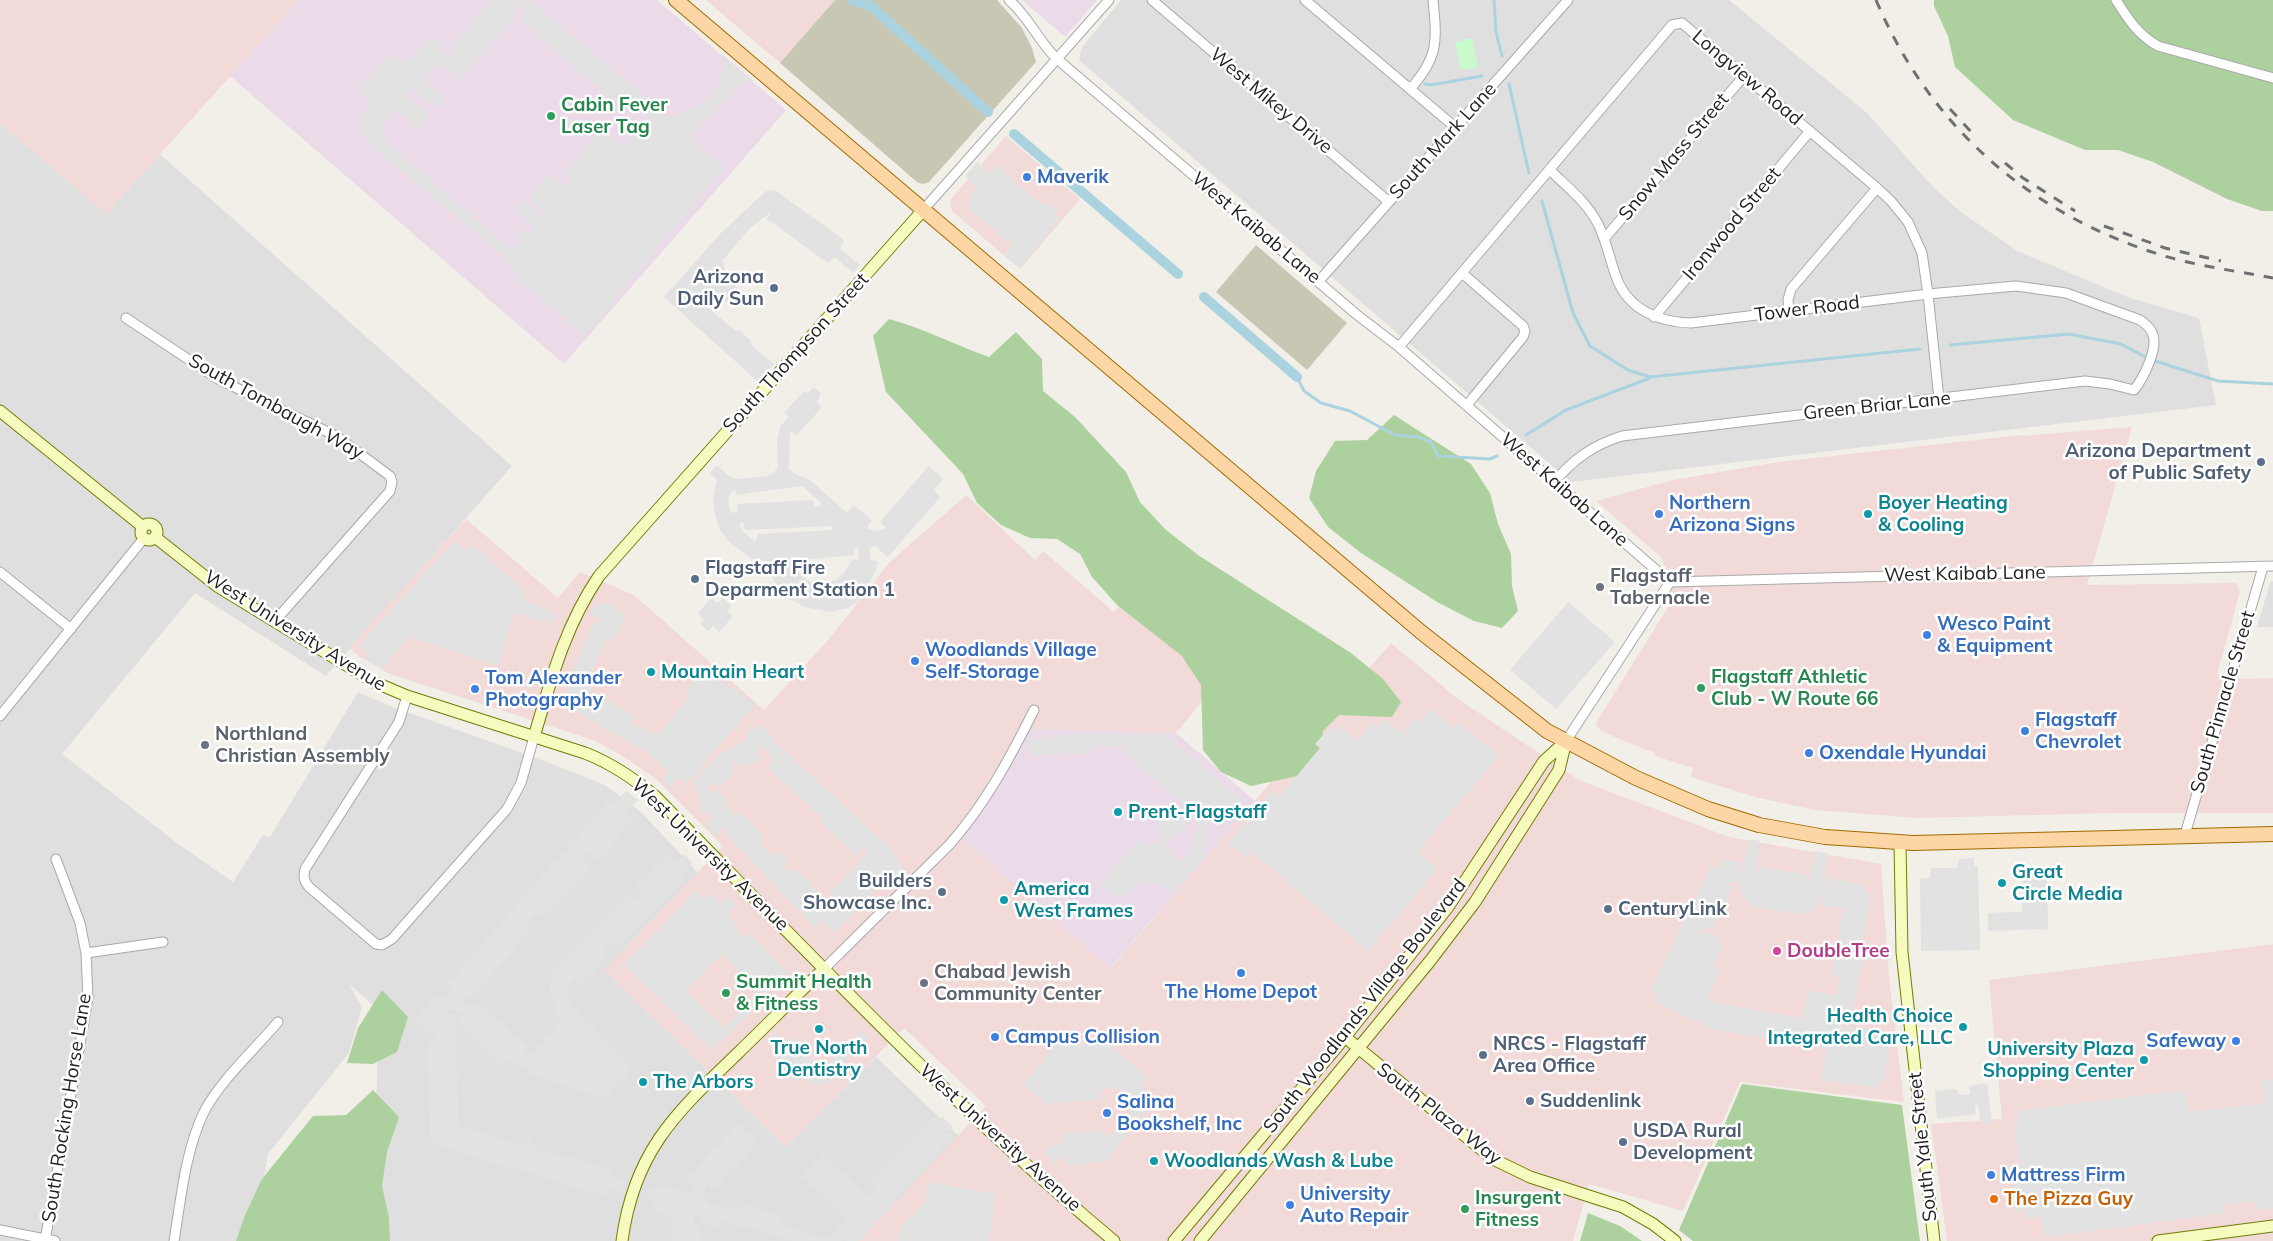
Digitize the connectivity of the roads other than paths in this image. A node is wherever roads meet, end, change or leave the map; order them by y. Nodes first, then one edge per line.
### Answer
1 (676, 0) edge
2 (1009, 0) edge
3 (1109, 0) edge
4 (1152, 0) edge
5 (1305, 0) edge
6 (1433, 0) edge
7 (1568, 0) edge
8 (2116, 0) edge
9 (1057, 59) junction
10 (1744, 76) junction
11 (2273, 78) edge
12 (1410, 89) junction
13 (1455, 127) junction
14 (1810, 131) junction
15 (1550, 170) junction
16 (1877, 188) junction
17 (1389, 202) junction
18 (924, 209) junction
19 (1604, 239) junction
20 (1462, 273) junction
21 (1318, 282) junction
22 (1928, 294) junction
23 (1788, 311) junction
24 (1654, 317) junction
25 (126, 318) dead end
26 (2140, 320) joint
27 (1399, 347) junction
28 (1939, 399) junction
29 (1467, 404) junction
30 (0, 411) edge
31 (1554, 482) junction
32 (148, 534) junction
33 (2273, 566) edge
34 (2263, 567) junction
35 (0, 572) edge
36 (1670, 582) junction
37 (274, 622) junction
38 (71, 629) junction
39 (407, 696) junction
40 (1034, 710) dead end
41 (0, 716) edge
42 (534, 737) junction
43 (1566, 742) junction
44 (2273, 834) edge
45 (2184, 838) junction
46 (1900, 843) junction
47 (56, 859) dead end
48 (163, 942) dead end
49 (86, 952) junction
50 (824, 969) junction
51 (278, 1022) dead end
52 (1344, 1037) junction
53 (1358, 1049) junction
54 (2273, 1226) edge
55 (0, 1230) edge
56 (45, 1240) edge
57 (56, 1241) edge
58 (174, 1241) edge
59 (622, 1241) edge
60 (1114, 1241) edge
61 (1174, 1241) edge
62 (1200, 1241) edge
63 (1675, 1241) edge
64 (1934, 1241) edge
65 (2158, 1241) edge

1 - 18 main road
2 - 9 street, West Kaibab Lane
3 - 9 street, South Thompson Street
4 - 17 street, West Mikey Drive
5 - 12 street
6 - 12 street
7 - 13 street, South Mark Lane
8 - 11 street
9 - 18 street, South Thompson Street
9 - 21 street, West Kaibab Lane
10 - 14 street, Longview Road
10 - 15 street, Longview Road
10 - 19 street, Snow Mass Street
12 - 13 street
13 - 17 street, South Mark Lane
14 - 16 street, Longview Road
14 - 24 street, Ironwood Street
15 - 19 street, Tower Road
15 - 20 street, Longview Road
16 - 22 street, Longview Road
16 - 23 street
17 - 21 street, South Mark Lane
18 - 42 street, South Thompson Street
18 - 43 main road
19 - 24 street, Tower Road
20 - 27 street, Longview Road
20 - 29 street
21 - 27 street, West Kaibab Lane
22 - 23 street, Tower Road
22 - 26 street, Tower Road
22 - 28 street, Longview Road
23 - 24 street, Tower Road
25 - 37 street, South Tombaugh Way
26 - 28 street, Green Briar Lane
27 - 29 street, West Kaibab Lane
28 - 31 street, Green Briar Lane
29 - 31 street, West Kaibab Lane
30 - 32 street, West University Avenue
31 - 36 street, West Kaibab Lane
32 - 37 street, West University Avenue
32 - 38 street
33 - 34 street, West Kaibab Lane
34 - 36 street, West Kaibab Lane
34 - 45 street, South Pinnacle Street
35 - 38 street
36 - 43 street, South Woodlands Village Boulevard
37 - 39 street, West University Avenue
38 - 41 street
39 - 42 street, West University Avenue
39 - 42 street
40 - 50 street
42 - 50 street, West University Avenue
43 - 46 main road
43 - 52 street, South Woodlands Village Boulevard
43 - 53 street, South Woodlands Village Boulevard
44 - 45 main road
45 - 46 main road
46 - 64 street, South Yale Street
47 - 49 street, South Rocking Horse Lane
48 - 49 street
49 - 56 street, South Rocking Horse Lane
50 - 59 street
50 - 60 street, West University Avenue
51 - 58 street
52 - 53 street, South Plaza Way
52 - 61 street, South Woodlands Village Boulevard
53 - 62 street, South Woodlands Village Boulevard
53 - 63 street, South Plaza Way
54 - 65 street
55 - 56 street
56 - 57 street

